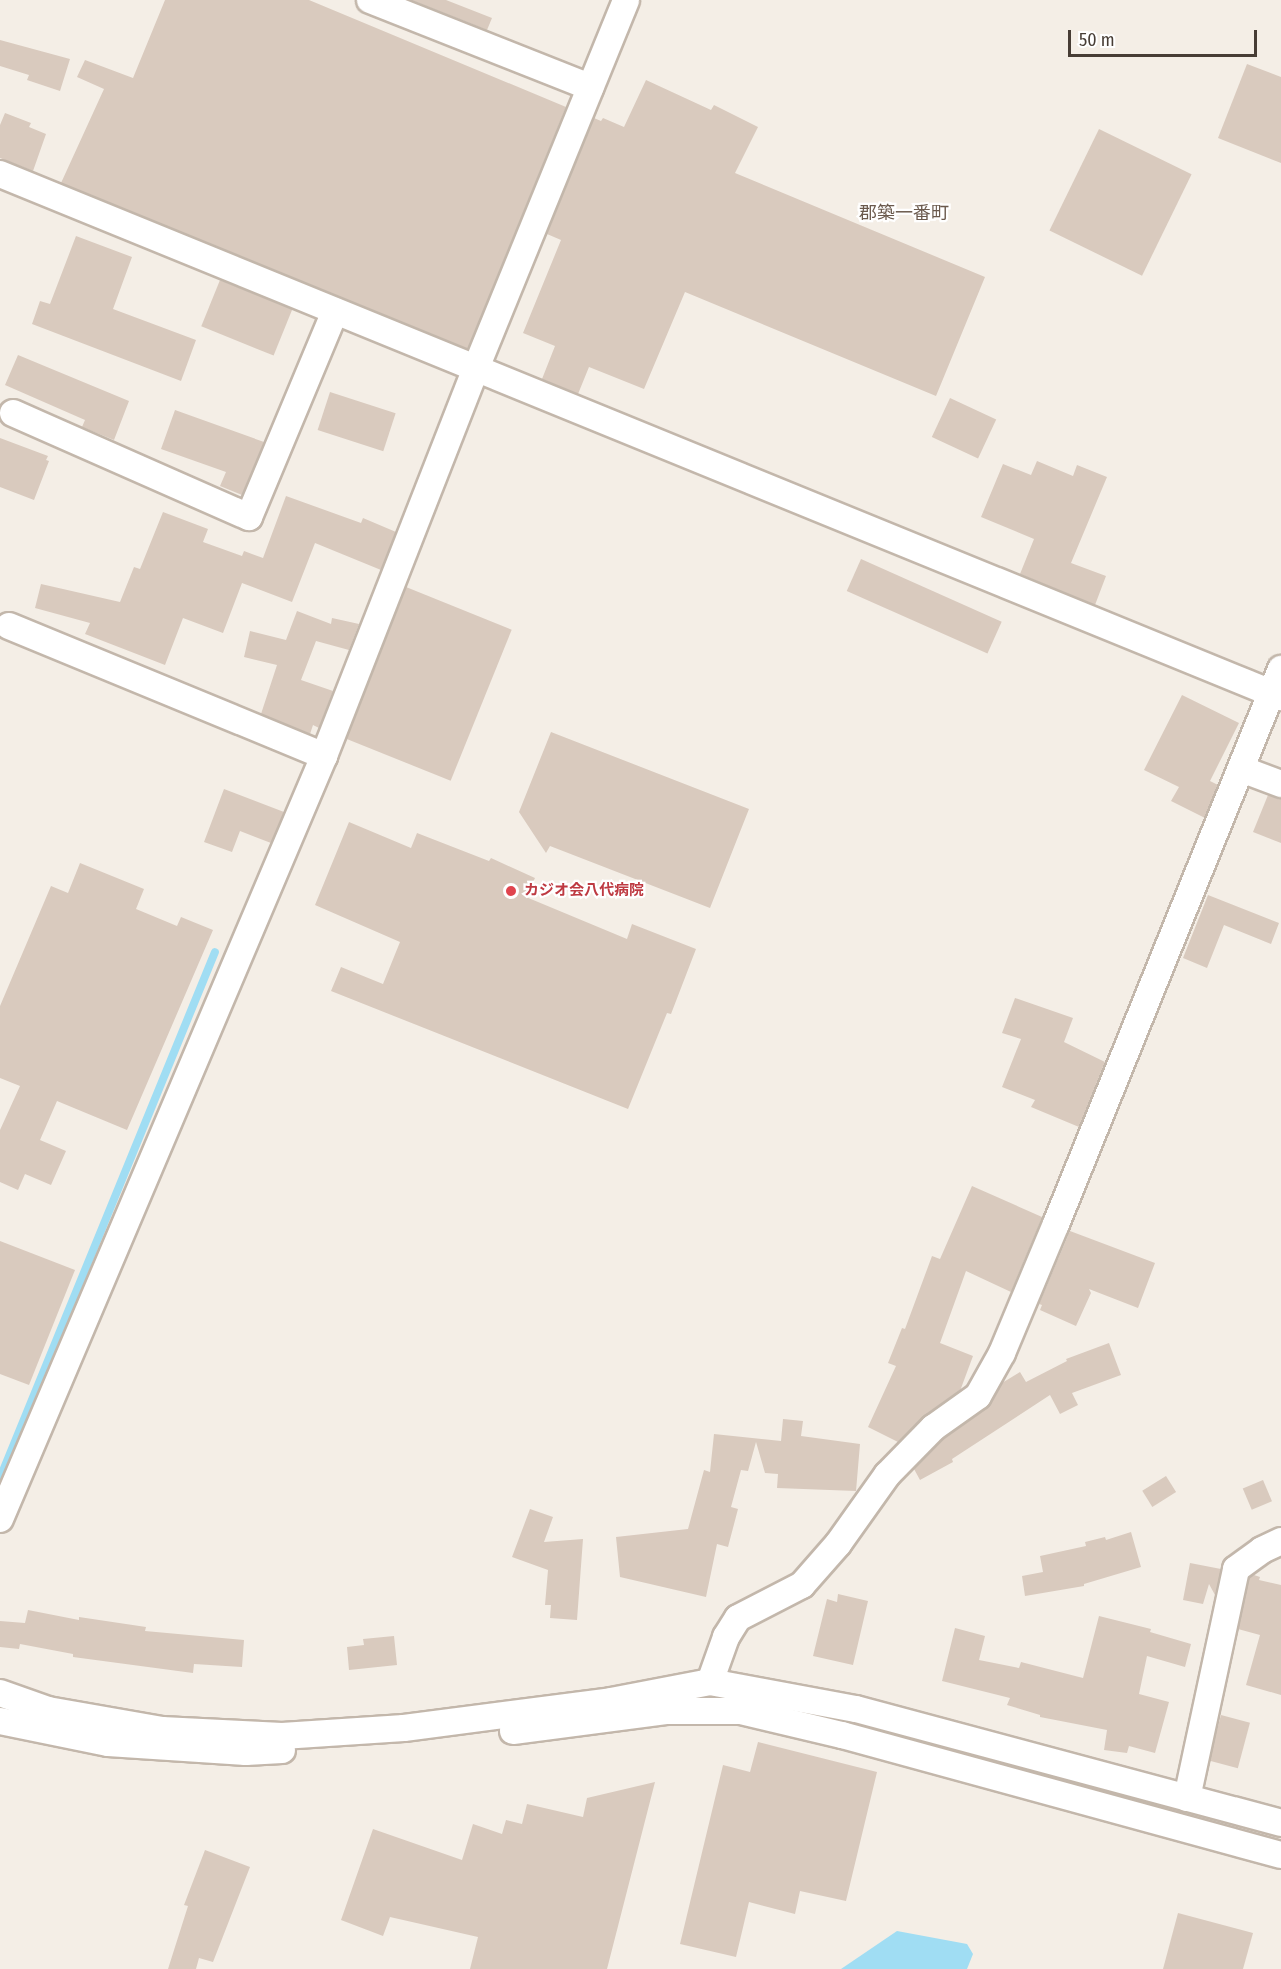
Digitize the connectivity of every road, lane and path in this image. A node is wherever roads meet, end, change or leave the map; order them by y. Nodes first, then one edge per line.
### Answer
1 (370, 0) edge
2 (626, 0) edge
3 (590, 87) junction
4 (0, 174) edge
5 (335, 310) junction
6 (476, 368) junction
7 (13, 413) dead end
8 (9, 626) dead end
9 (1281, 669) edge
10 (1276, 695) edge
11 (324, 756) junction
12 (1241, 769) junction
13 (1281, 784) edge
14 (0, 1519) edge
15 (1281, 1541) edge
16 (711, 1682) junction
17 (0, 1693) edge
18 (0, 1721) edge
19 (1187, 1798) junction
20 (1281, 1823) edge
21 (1281, 1855) edge

1 - 3 street
2 - 3 street
3 - 6 street
4 - 5 street
5 - 6 street
5 - 7 street
6 - 10 street
6 - 11 street
8 - 11 street
9 - 10 street
10 - 12 street
11 - 14 street
12 - 13 street
12 - 16 street
15 - 19 street
16 - 17 street
16 - 19 street
18 - 21 street
19 - 20 street

